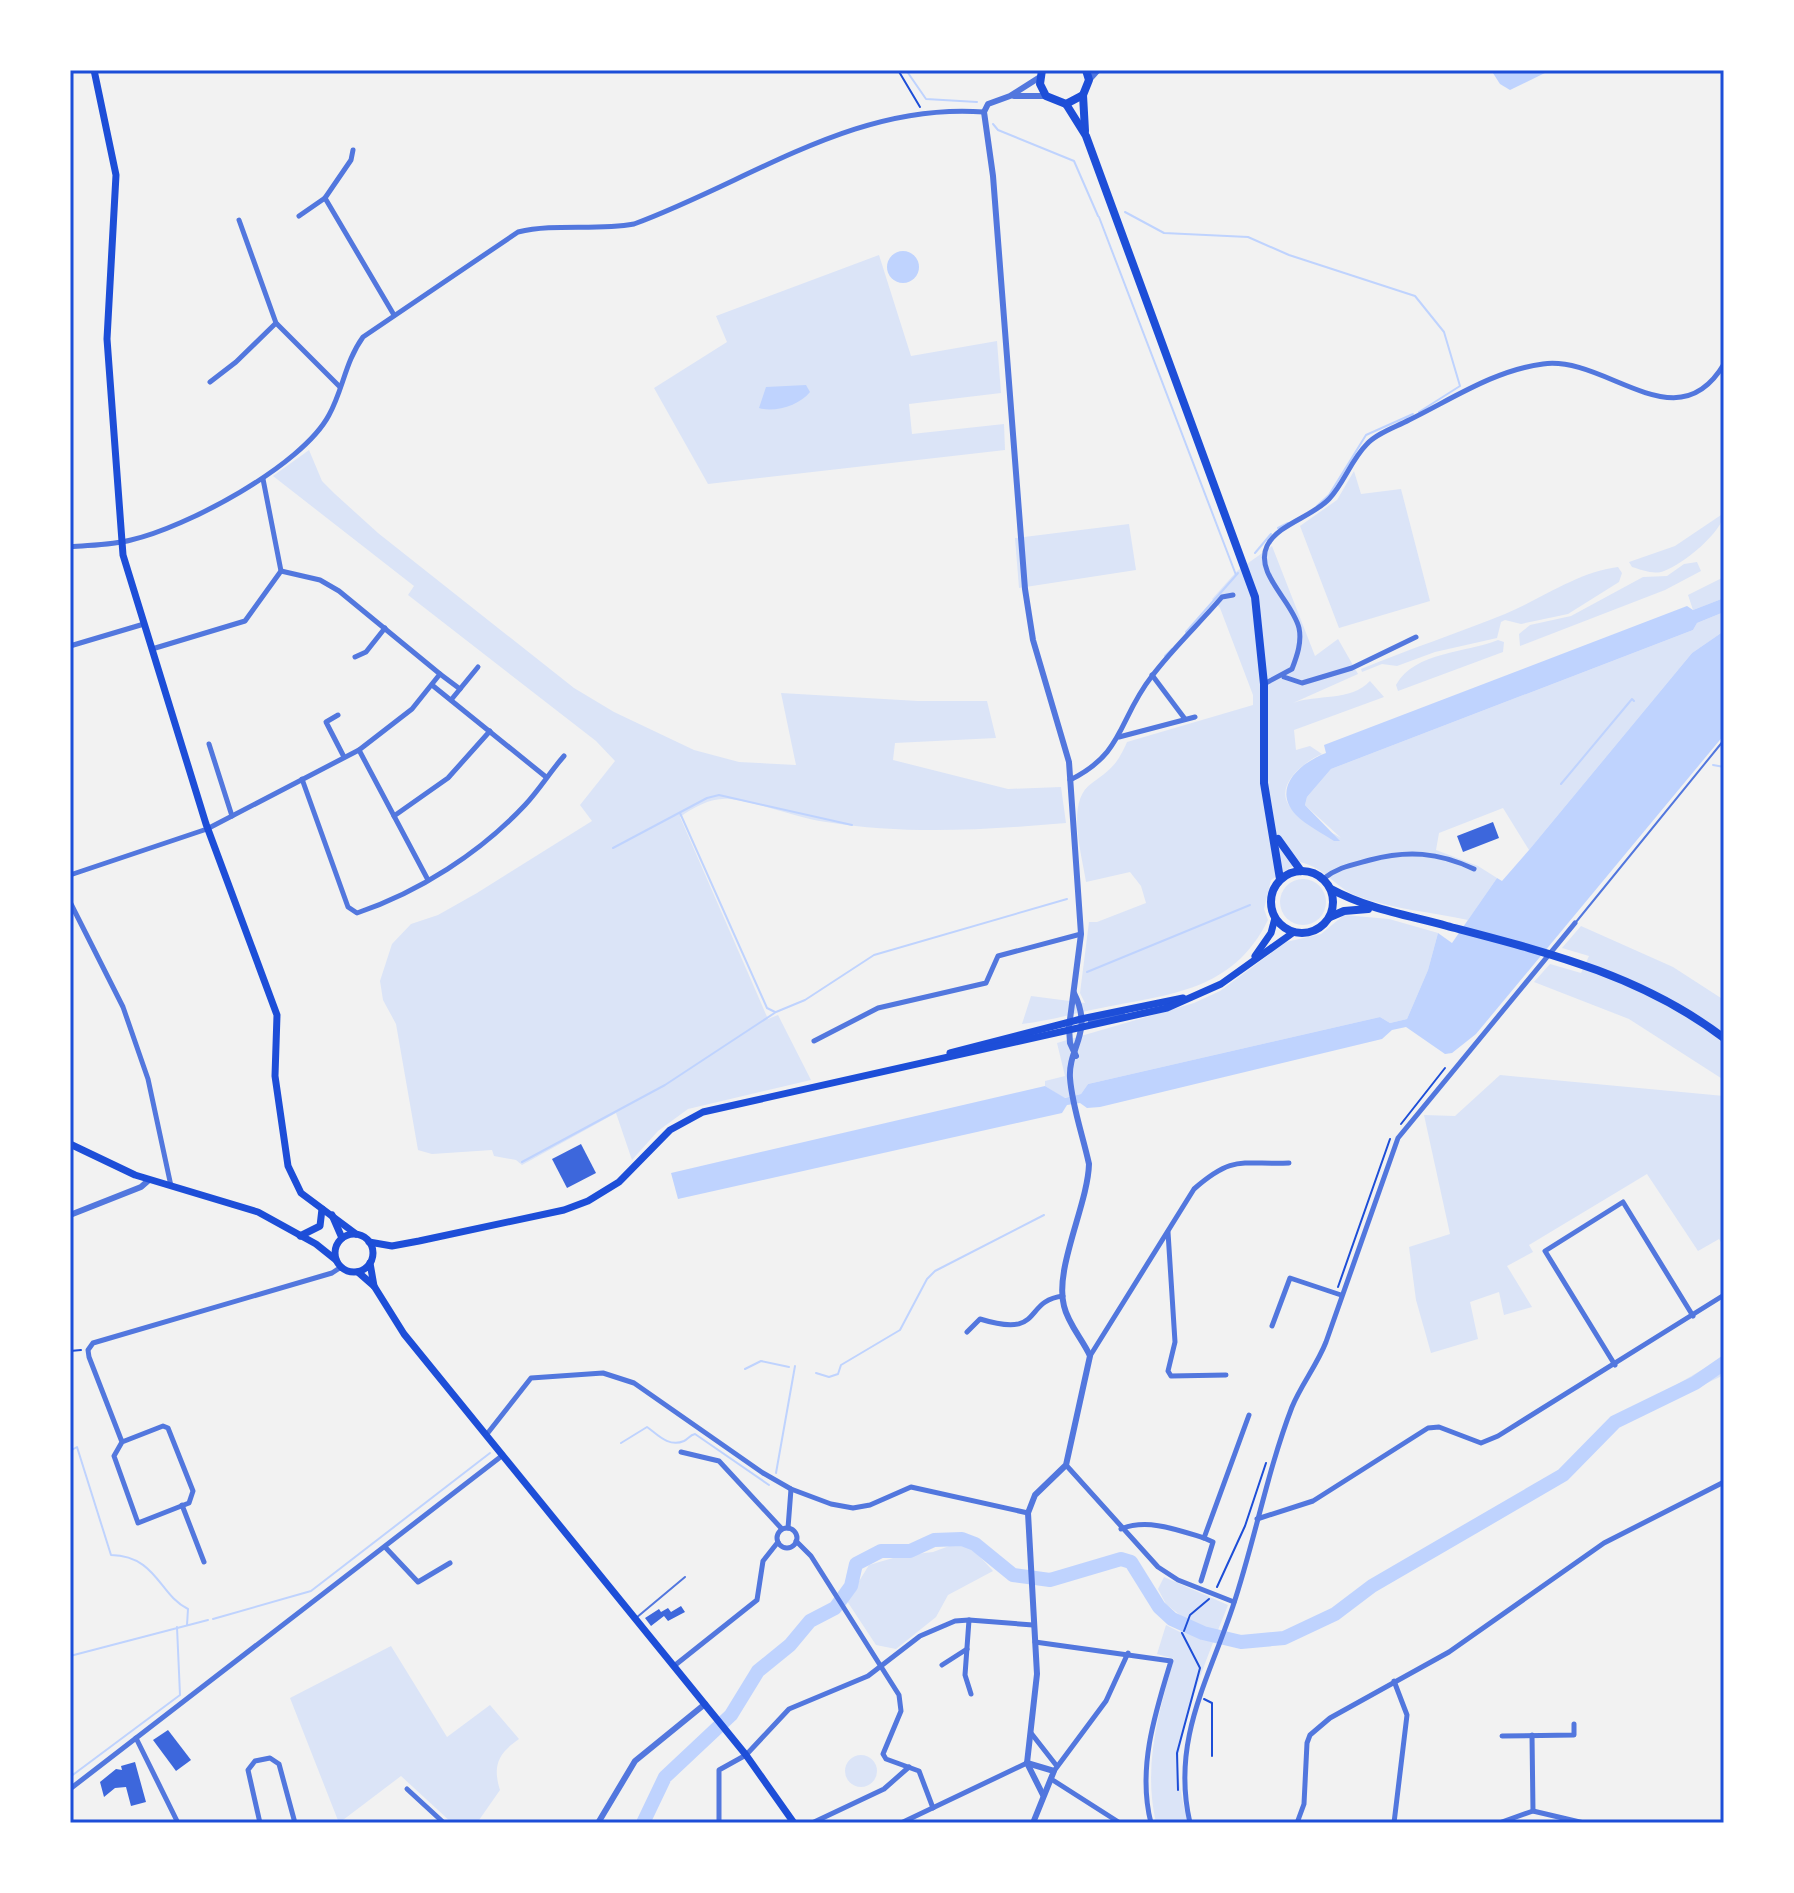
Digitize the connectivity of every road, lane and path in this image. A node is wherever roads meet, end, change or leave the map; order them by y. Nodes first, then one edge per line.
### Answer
1 (94, 70) edge
2 (898, 70) edge
3 (1086, 70) edge
4 (1098, 70) edge
5 (1041, 73) edge
6 (1089, 80) junction
7 (1083, 95) junction
8 (1010, 96) junction
9 (1046, 96) junction
10 (1066, 104) junction
11 (923, 112) junction
12 (984, 112) junction
13 (1086, 136) junction
14 (353, 150) dead end
15 (325, 198) junction
16 (299, 216) dead end
17 (239, 220) dead end
18 (394, 315) junction
19 (276, 323) junction
20 (1724, 364) edge
21 (210, 382) dead end
22 (340, 387) junction
23 (266, 477) junction
24 (121, 542) junction
25 (70, 547) edge
26 (281, 571) junction
27 (1233, 595) dead end
28 (144, 624) junction
29 (385, 628) junction
30 (1416, 637) dead end
31 (70, 646) edge
32 (151, 649) junction
33 (355, 657) dead end
34 (478, 667) dead end
35 (440, 674) junction
36 (1152, 675) junction
37 (1284, 677) junction
38 (1264, 684) junction
39 (432, 685) junction
40 (460, 689) junction
41 (451, 700) junction
42 (338, 715) dead end
43 (1195, 717) dead end
44 (1185, 719) junction
45 (490, 731) junction
46 (1118, 738) junction
47 (1724, 740) edge
48 (209, 744) dead end
49 (359, 750) junction
50 (564, 756) dead end
51 (344, 757) junction
52 (546, 777) junction
53 (302, 779) junction
54 (1070, 780) junction
55 (232, 816) junction
56 (394, 816) junction
57 (207, 829) junction
58 (1276, 836) junction
59 (1474, 869) dead end
60 (1301, 871) junction
61 (70, 875) edge
62 (1280, 879) junction
63 (1323, 879) junction
64 (428, 880) junction
65 (1331, 889) junction
66 (70, 902) edge
67 (1373, 908) junction
68 (1330, 917) junction
69 (1275, 918) junction
70 (1575, 923) joint
71 (1294, 932) junction
72 (1081, 934) junction
73 (1252, 961) junction
74 (1074, 993) junction
75 (1201, 994) junction
76 (1075, 1025) junction
77 (1724, 1038) edge
78 (814, 1041) dead end
79 (1076, 1056) junction
80 (931, 1060) junction
81 (70, 1144) edge
82 (1289, 1163) dead end
83 (135, 1175) junction
84 (149, 1180) junction
85 (171, 1186) junction
86 (127, 1192) junction
87 (322, 1209) junction
88 (331, 1214) junction
89 (70, 1215) edge
90 (1168, 1231) junction
91 (356, 1234) junction
92 (300, 1236) junction
93 (339, 1242) junction
94 (369, 1242) junction
95 (316, 1244) junction
96 (392, 1246) junction
97 (372, 1259) junction
98 (338, 1264) junction
99 (358, 1272) junction
100 (374, 1286) junction
101 (1341, 1295) junction
102 (1724, 1295) edge
103 (1063, 1296) junction
104 (1694, 1316) junction
105 (1272, 1326) dead end
106 (967, 1332) dead end
107 (88, 1350) junction
108 (70, 1351) edge
109 (1090, 1356) junction
110 (1615, 1365) junction
111 (1226, 1375) dead end
112 (1249, 1415) dead end
113 (487, 1434) junction
114 (122, 1442) junction
115 (681, 1452) dead end
116 (504, 1455) junction
117 (1066, 1465) junction
118 (1724, 1482) edge
119 (791, 1489) junction
120 (182, 1505) junction
121 (1028, 1513) junction
122 (1248, 1518) dead end
123 (1257, 1519) junction
124 (785, 1529) junction
125 (1121, 1529) junction
126 (1204, 1538) junction
127 (796, 1541) junction
128 (778, 1542) junction
129 (385, 1547) junction
130 (204, 1562) dead end
131 (450, 1563) dead end
132 (685, 1577) dead end
133 (1201, 1581) dead end
134 (1234, 1602) junction
135 (636, 1618) junction
136 (969, 1620) junction
137 (1033, 1625) junction
138 (1184, 1631) dead end
139 (1034, 1642) junction
140 (967, 1648) junction
141 (1128, 1653) junction
142 (942, 1665) dead end
143 (674, 1666) junction
144 (882, 1666) junction
145 (1394, 1681) junction
146 (971, 1694) dead end
147 (1199, 1697) junction
148 (705, 1704) junction
149 (1574, 1724) dead end
150 (1031, 1733) junction
151 (1532, 1735) junction
152 (1502, 1736) dead end
153 (136, 1738) junction
154 (746, 1755) junction
155 (1212, 1756) dead end
156 (1027, 1763) junction
157 (909, 1767) junction
158 (1053, 1772) junction
159 (70, 1789) edge
160 (407, 1789) dead end
161 (1044, 1796) junction
162 (933, 1808) junction
163 (1533, 1811) junction
164 (178, 1823) edge
165 (260, 1823) edge
166 (294, 1823) edge
167 (444, 1823) edge
168 (598, 1823) edge
169 (719, 1823) edge
170 (794, 1823) edge
171 (812, 1823) edge
172 (901, 1823) edge
173 (1033, 1823) edge
174 (1120, 1823) edge
175 (1151, 1823) edge
176 (1190, 1823) edge
177 (1297, 1823) edge
178 (1394, 1823) edge
179 (1499, 1823) edge
180 (1584, 1823) edge

1 - 24 main road
2 - 11 path
3 - 6 main road
4 - 6 street
5 - 8 street
5 - 9 main road
6 - 7 main road
7 - 10 main road
7 - 13 main road
8 - 9 street
8 - 12 street
9 - 10 main road
10 - 13 main road
11 - 12 street
11 - 18 street
12 - 54 street
13 - 38 main road
14 - 15 street
15 - 16 street
15 - 18 street
17 - 19 street
18 - 22 street
19 - 21 street
19 - 22 street
20 - 37 street
22 - 23 street
23 - 24 street
23 - 26 street
24 - 25 street
24 - 28 main road
26 - 29 street
26 - 32 street
27 - 36 street
28 - 31 street
28 - 32 main road
29 - 33 street
29 - 35 street
30 - 37 street
32 - 57 main road
34 - 40 street
35 - 39 street
35 - 40 street
36 - 44 street
36 - 46 street
37 - 38 street
38 - 58 main road
39 - 41 street
39 - 49 street
40 - 41 street
41 - 45 street
42 - 51 street
43 - 44 street
44 - 46 street
45 - 52 street
45 - 56 street
46 - 54 street
47 - 70 lane
48 - 55 street
49 - 51 street
49 - 56 street
50 - 52 street
51 - 53 street
52 - 64 street
53 - 55 street
53 - 64 street
54 - 72 street
55 - 57 street
56 - 64 street
57 - 61 street
57 - 87 main road
58 - 60 main road
58 - 62 main road
59 - 63 street
60 - 62 main road
60 - 63 main road
62 - 69 main road
63 - 65 main road
65 - 67 main road
65 - 68 main road
66 - 85 street
67 - 68 main road
67 - 77 main road
68 - 71 main road
69 - 71 main road
69 - 73 main road
70 - 101 street
71 - 73 main road
72 - 74 street
72 - 78 street
73 - 75 main road
74 - 76 street
74 - 76 street
75 - 76 main road
75 - 76 main road
76 - 79 street
76 - 79 street
76 - 80 main road
76 - 80 main road
79 - 103 street
80 - 96 main road
81 - 83 main road
82 - 90 street
83 - 84 main road
83 - 86 street
84 - 85 main road
84 - 86 street
85 - 92 main road
86 - 89 street
87 - 88 main road
87 - 92 main road
88 - 91 main road
88 - 93 main road
90 - 109 street
90 - 111 street
91 - 93 main road
91 - 94 main road
92 - 95 main road
93 - 95 main road
93 - 98 main road
94 - 96 main road
94 - 97 main road
95 - 98 main road
96 - 97 main road
97 - 99 main road
97 - 100 main road
98 - 99 main road
98 - 107 street
99 - 100 main road
100 - 113 main road
101 - 105 street
101 - 123 street
102 - 104 street
103 - 106 street
103 - 109 street
104 - 110 street
104 - 110 street
107 - 108 path
107 - 114 street
109 - 117 street
110 - 123 street
112 - 126 street
113 - 116 main road
113 - 119 street
114 - 120 street
114 - 120 street
115 - 124 street
116 - 129 street
116 - 135 main road
117 - 121 street
117 - 125 street
118 - 145 street
119 - 121 street
119 - 124 street
120 - 130 street
121 - 137 street
122 - 138 path
123 - 134 street
124 - 127 street
124 - 128 street
125 - 126 street
125 - 134 street
126 - 133 street
127 - 128 street
127 - 144 street
128 - 143 street
129 - 131 street
129 - 153 street
132 - 135 lane
134 - 147 street
135 - 143 main road
136 - 137 street
136 - 140 street
136 - 144 street
137 - 139 street
139 - 141 street
139 - 150 street
140 - 142 street
140 - 146 street
141 - 158 street
141 - 175 street
143 - 148 main road
144 - 154 street
144 - 157 street
145 - 177 street
145 - 178 street
147 - 155 path
147 - 176 street
148 - 154 main road
148 - 168 street
149 - 151 street
150 - 156 street
150 - 158 street
151 - 152 street
151 - 163 street
153 - 159 street
153 - 164 street
154 - 169 street
154 - 170 main road
156 - 158 street
156 - 161 street
156 - 162 street
157 - 162 street
157 - 171 street
158 - 161 street
158 - 174 street
160 - 167 street
161 - 173 street
162 - 172 street
163 - 179 street
163 - 180 street
165 - 166 street

